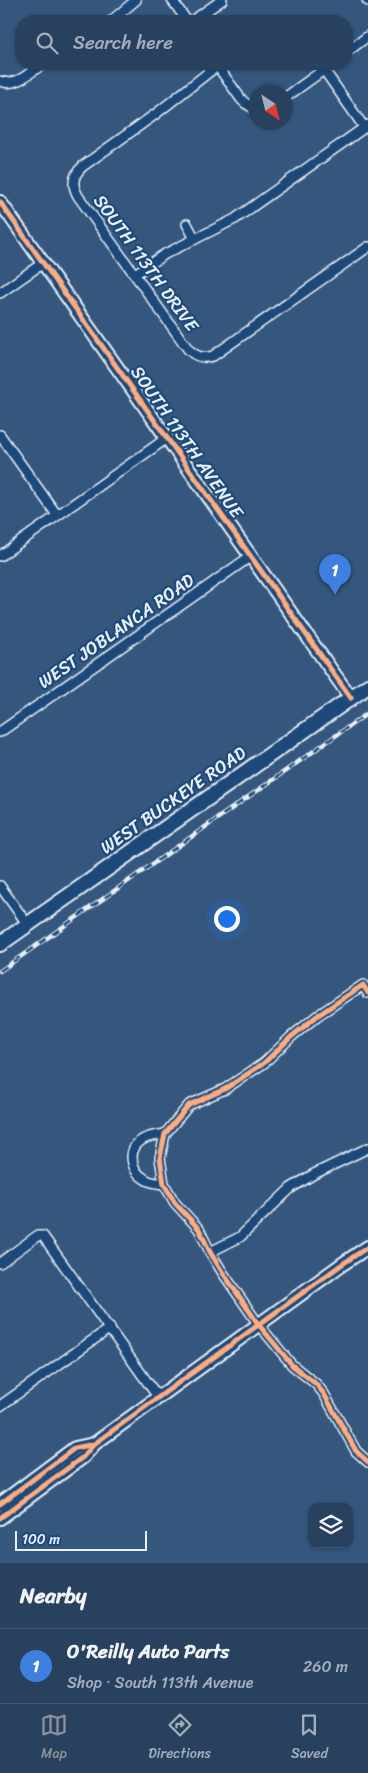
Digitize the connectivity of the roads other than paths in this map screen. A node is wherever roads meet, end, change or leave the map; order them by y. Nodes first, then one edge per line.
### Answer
1 (136, 0) edge
2 (172, 0) edge
3 (222, 0) edge
4 (118, 15) edge
5 (183, 15) edge
6 (201, 15) edge
7 (368, 36) edge
8 (353, 47) edge
9 (34, 70) edge
10 (211, 70) edge
11 (221, 70) edge
12 (324, 70) joint
13 (2, 82) edge
14 (293, 92) edge
15 (248, 105) edge
16 (366, 126) edge
17 (0, 202) edge
18 (187, 224) dead end
19 (195, 239) junction
20 (368, 247) edge
21 (43, 263) junction
22 (135, 274) junction
23 (0, 293) edge
24 (0, 435) edge
25 (168, 438) junction
26 (57, 515) junction
27 (0, 556) edge
28 (251, 556) junction
29 (368, 686) edge
30 (351, 698) junction
31 (0, 732) edge
32 (0, 886) edge
33 (28, 925) junction
34 (0, 944) edge
35 (368, 993) edge
36 (165, 1134) junction
37 (368, 1148) edge
38 (164, 1184) junction
39 (368, 1247) edge
40 (210, 1252) junction
41 (0, 1263) edge
42 (259, 1325) junction
43 (110, 1328) junction
44 (158, 1397) junction
45 (0, 1406) edge
46 (94, 1444) junction
47 (368, 1462) edge
48 (0, 1504) edge
49 (0, 1518) edge

1 - 4 street
2 - 5 street
3 - 6 street
7 - 8 street
9 - 13 street
10 - 22 street, SOUTH 113TH DRIVE
11 - 15 street
12 - 14 street
12 - 16 street
16 - 19 street
17 - 21 street, SOUTH 113TH AVENUE
18 - 19 street
19 - 22 street
20 - 22 street, SOUTH 113TH DRIVE
21 - 23 street
21 - 25 street, SOUTH 113TH AVENUE
24 - 26 street
25 - 26 street
25 - 28 street, SOUTH 113TH AVENUE
26 - 27 street
28 - 30 street, SOUTH 113TH AVENUE
28 - 31 street, WEST JOBLANCA ROAD
29 - 30 main road, WEST BUCKEYE ROAD
30 - 33 main road, WEST BUCKEYE ROAD
32 - 33 street
33 - 34 main road, WEST BUCKEYE ROAD
35 - 36 street
36 - 38 street
36 - 38 street
37 - 40 street
38 - 40 street
39 - 42 street
40 - 42 street
41 - 43 street
42 - 44 street
42 - 47 street
43 - 44 street
43 - 45 street
44 - 46 street
46 - 48 street
46 - 49 street

